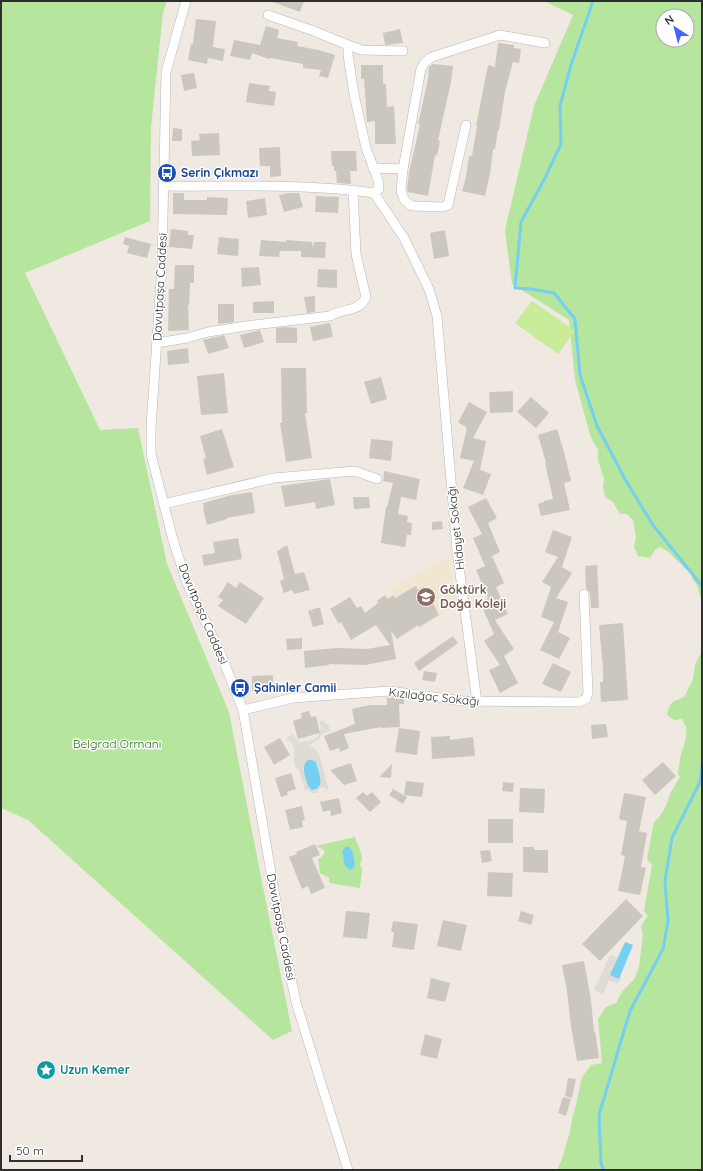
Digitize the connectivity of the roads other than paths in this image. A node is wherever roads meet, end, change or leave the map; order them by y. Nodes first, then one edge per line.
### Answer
1 (186, 1) edge
2 (268, 15) dead end
3 (545, 43) dead end
4 (348, 45) junction
5 (403, 51) dead end
6 (466, 125) dead end
7 (374, 168) junction
8 (403, 169) junction
9 (164, 186) junction
10 (353, 190) junction
11 (374, 193) junction
12 (157, 343) junction
13 (377, 479) dead end
14 (164, 504) junction
15 (584, 594) dead end
16 (477, 702) junction
17 (243, 710) junction
18 (348, 1170) edge

1 - 9 street, Davutpaşa Caddesi
2 - 4 street
3 - 8 street
4 - 5 street
4 - 7 street
6 - 8 street
7 - 8 street
7 - 11 street
9 - 10 street
9 - 12 street, Davutpaşa Caddesi
10 - 11 street
10 - 12 street
11 - 16 street, Hidayet Sokağı
12 - 14 street, Davutpaşa Caddesi
13 - 14 street
14 - 17 street, Davutpaşa Caddesi
15 - 16 street, Kızılağaç Sokağı
16 - 17 street, Kızılağaç Sokağı
17 - 18 street, Davutpaşa Caddesi

